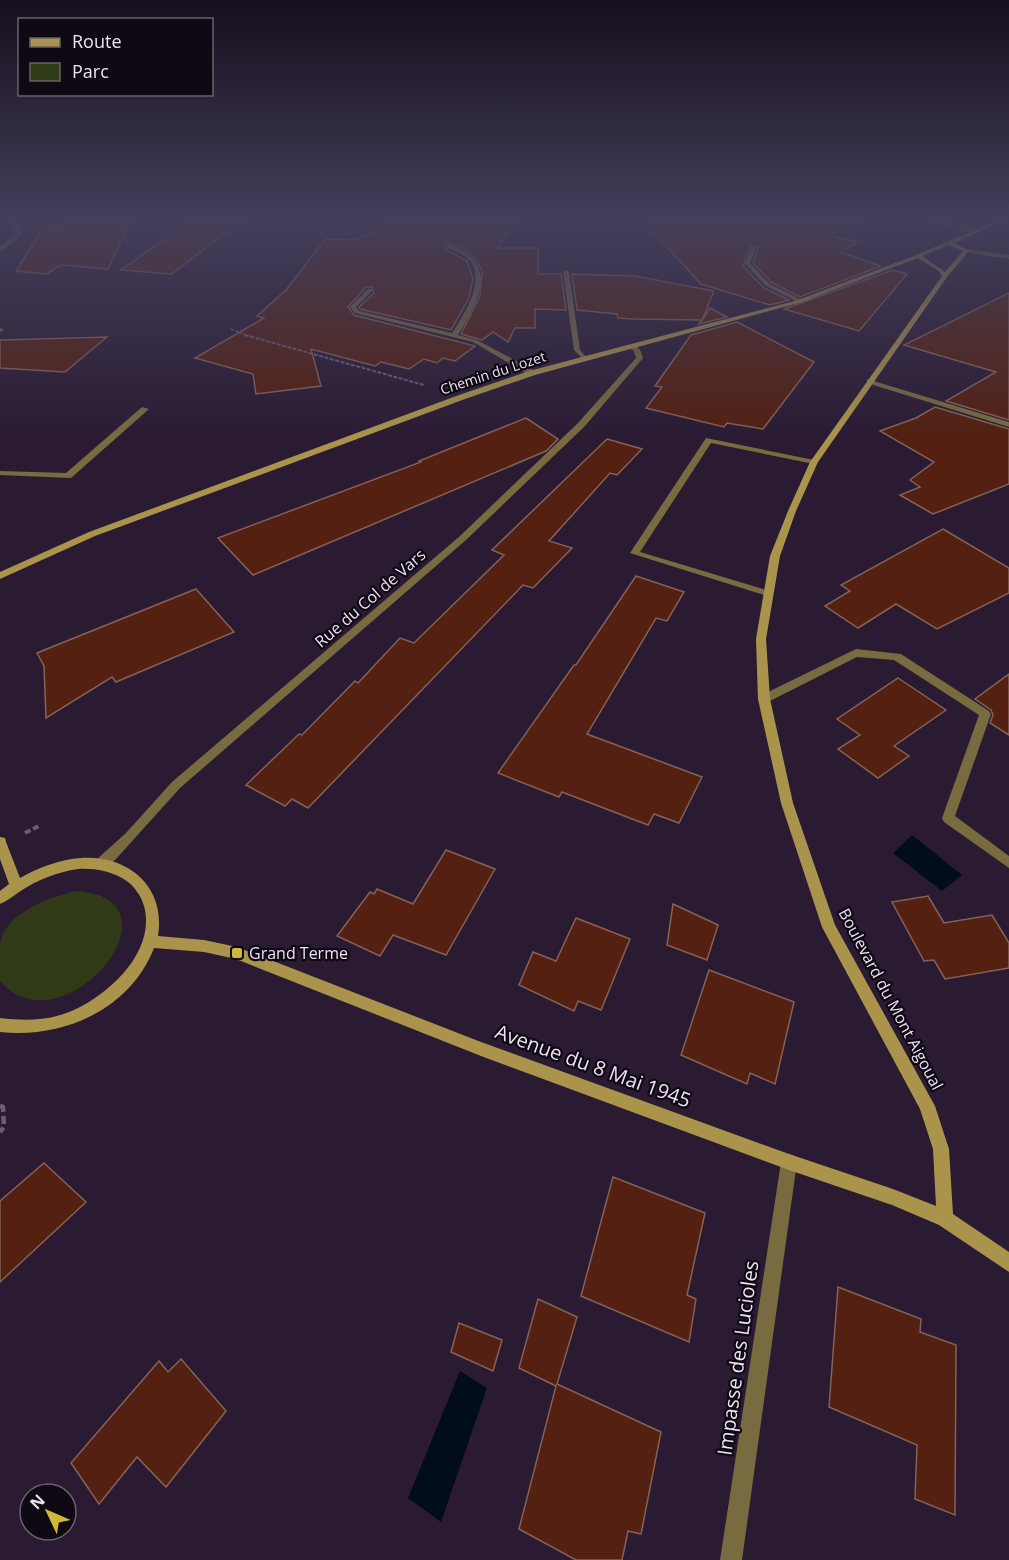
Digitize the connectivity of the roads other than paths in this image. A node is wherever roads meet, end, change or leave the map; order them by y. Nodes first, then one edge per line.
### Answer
1 (366, 293) edge
2 (475, 293) edge
3 (569, 293) edge
4 (785, 293) edge
5 (822, 293) edge
6 (933, 293) edge
7 (800, 301) junction
8 (454, 336) junction
9 (630, 346) junction
10 (585, 359) junction
11 (532, 373) junction
12 (870, 381) junction
13 (145, 409) dead end
14 (1009, 425) edge
15 (814, 462) junction
16 (0, 473) edge
17 (0, 576) edge
18 (770, 594) junction
19 (764, 699) junction
20 (0, 842) edge
21 (1009, 863) edge
22 (101, 864) junction
23 (16, 885) junction
24 (0, 898) edge
25 (150, 942) junction
26 (0, 1025) edge
27 (789, 1162) junction
28 (945, 1219) junction
29 (1009, 1263) edge
30 (732, 1560) edge

1 - 8 street
2 - 8 street
3 - 10 street
4 - 7 street
5 - 7 street, Chemin du Lozet
6 - 12 street, Boulevard du Mont Aigoual
7 - 9 street, Chemin du Lozet
8 - 11 street
9 - 10 street, Chemin du Lozet
9 - 22 street, Rue du Col de Vars
10 - 11 street, Chemin du Lozet
11 - 17 street, Chemin du Lozet
12 - 14 street
12 - 15 street, Boulevard du Mont Aigoual
13 - 16 street
15 - 18 street, Boulevard du Mont Aigoual
15 - 18 street
18 - 19 street, Boulevard du Mont Aigoual
19 - 21 street
19 - 28 street, Boulevard du Mont Aigoual
20 - 23 street
22 - 23 street
22 - 25 street
23 - 24 street
25 - 26 street
25 - 27 street, Avenue du 8 Mai 1945
27 - 28 street, Avenue du 8 Mai 1945
27 - 30 street, Impasse des Lucioles
28 - 29 street, Avenue du 8 Mai 1945

